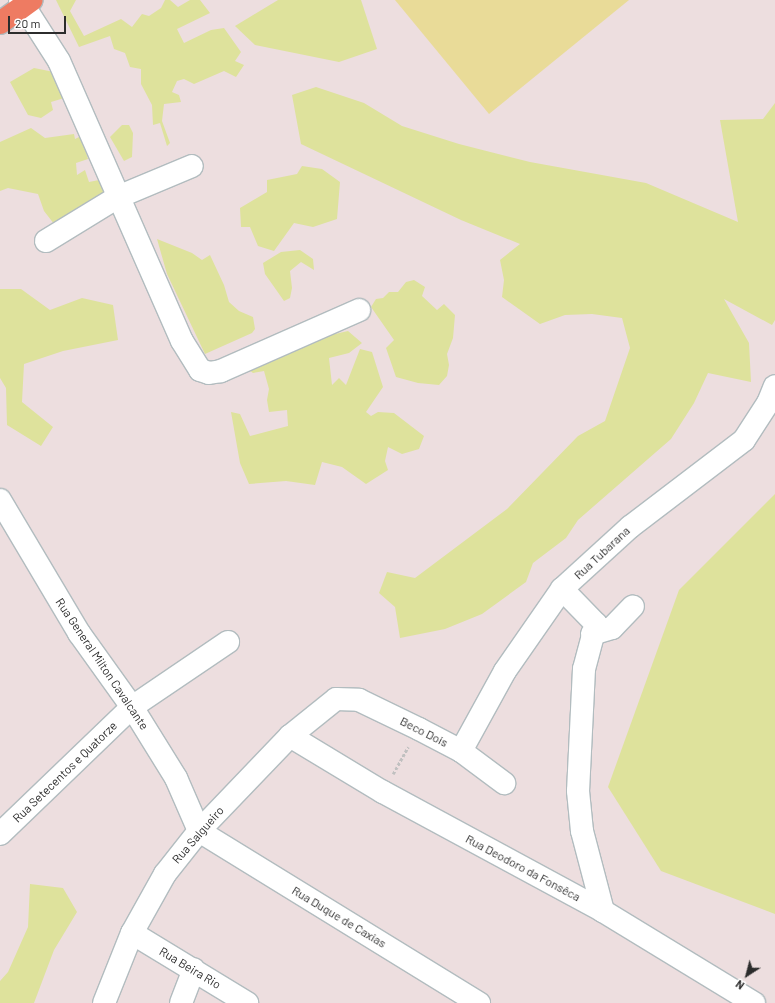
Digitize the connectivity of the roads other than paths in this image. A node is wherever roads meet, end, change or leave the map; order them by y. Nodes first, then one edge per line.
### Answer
1 (26, 2) edge
2 (0, 23) edge
3 (192, 166) dead end
4 (118, 197) junction
5 (46, 241) dead end
6 (359, 310) dead end
7 (775, 386) edge
8 (3, 518) edge
9 (562, 589) junction
10 (632, 606) dead end
11 (592, 634) junction
12 (228, 642) dead end
13 (336, 699) joint
14 (132, 707) junction
15 (290, 736) junction
16 (461, 751) junction
17 (504, 783) dead end
18 (199, 831) junction
19 (0, 834) edge
20 (603, 911) junction
21 (132, 933) junction
22 (194, 969) junction
23 (104, 1003) edge
24 (181, 1003) edge
25 (247, 1003) edge
26 (479, 1003) edge
27 (754, 1003) edge

1 - 2 main road
1 - 4 street
3 - 4 street
4 - 5 street
4 - 6 street
7 - 9 street, Rua Tubarana
8 - 14 street, Rua General Milton Cavalcante
9 - 11 street
9 - 16 street, Rua Tubarana
10 - 11 street
11 - 20 street
12 - 14 street, Rua Setecentos e Quatorze
13 - 15 street, Rua Salgueiro
13 - 16 street, Beco Dois
14 - 18 street, Rua General Milton Cavalcante
14 - 19 street, Rua Setecentos e Quatorze
15 - 18 street, Rua Salgueiro
15 - 20 street, Rua Deodoro da Fonsêca
16 - 17 street, Beco Dois
18 - 21 street, Rua Salgueiro
18 - 26 street, Rua Duque de Caxias
20 - 27 street, Rua Deodoro da Fonsêca
21 - 22 street, Rua Beira Rio
21 - 23 street, Rua Salgueiro
22 - 24 street
22 - 25 street, Rua Beira Rio

